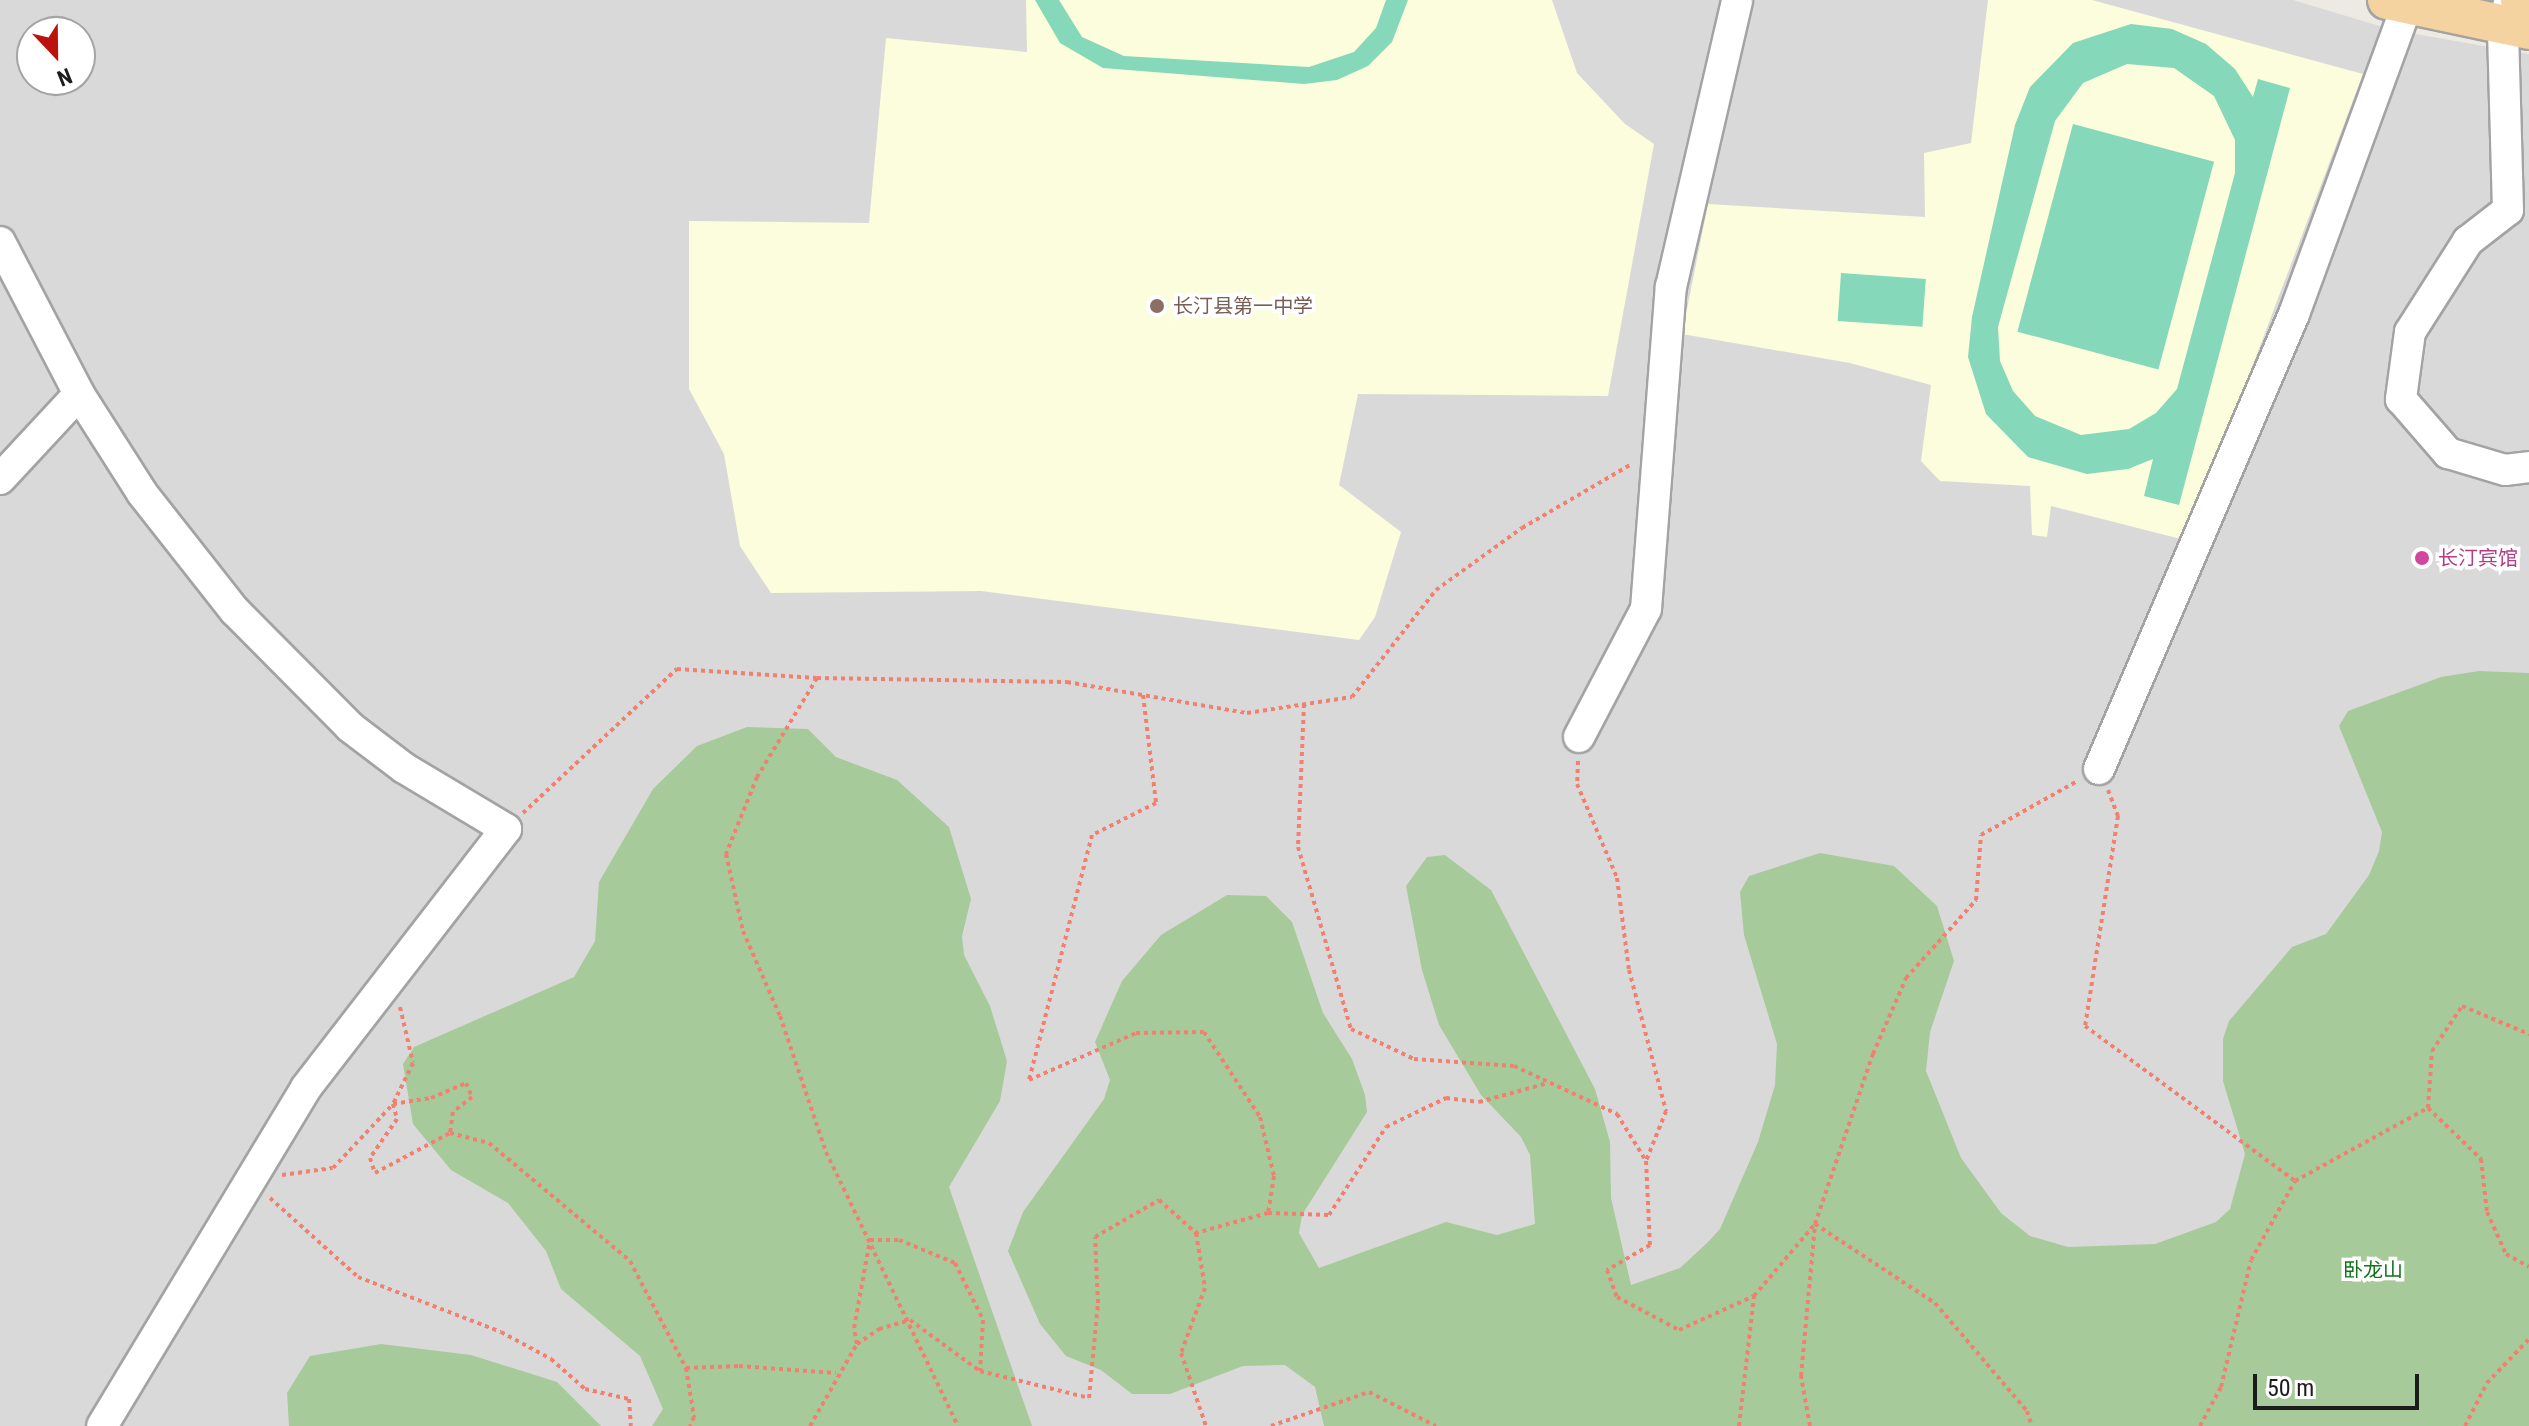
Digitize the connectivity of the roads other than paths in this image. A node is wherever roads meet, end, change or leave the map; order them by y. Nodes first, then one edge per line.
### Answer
1 (1737, 0) edge
2 (2397, 3) edge
3 (2518, 12) edge
4 (2518, 217) edge
5 (0, 242) edge
6 (79, 394) junction
7 (2529, 467) edge
8 (0, 479) edge
9 (1579, 737) road end
10 (2099, 769) road end
11 (102, 1426) edge

1 - 9 street
2 - 3 main road
2 - 10 street
3 - 4 street
4 - 7 street
5 - 6 street
6 - 8 street
6 - 11 street

